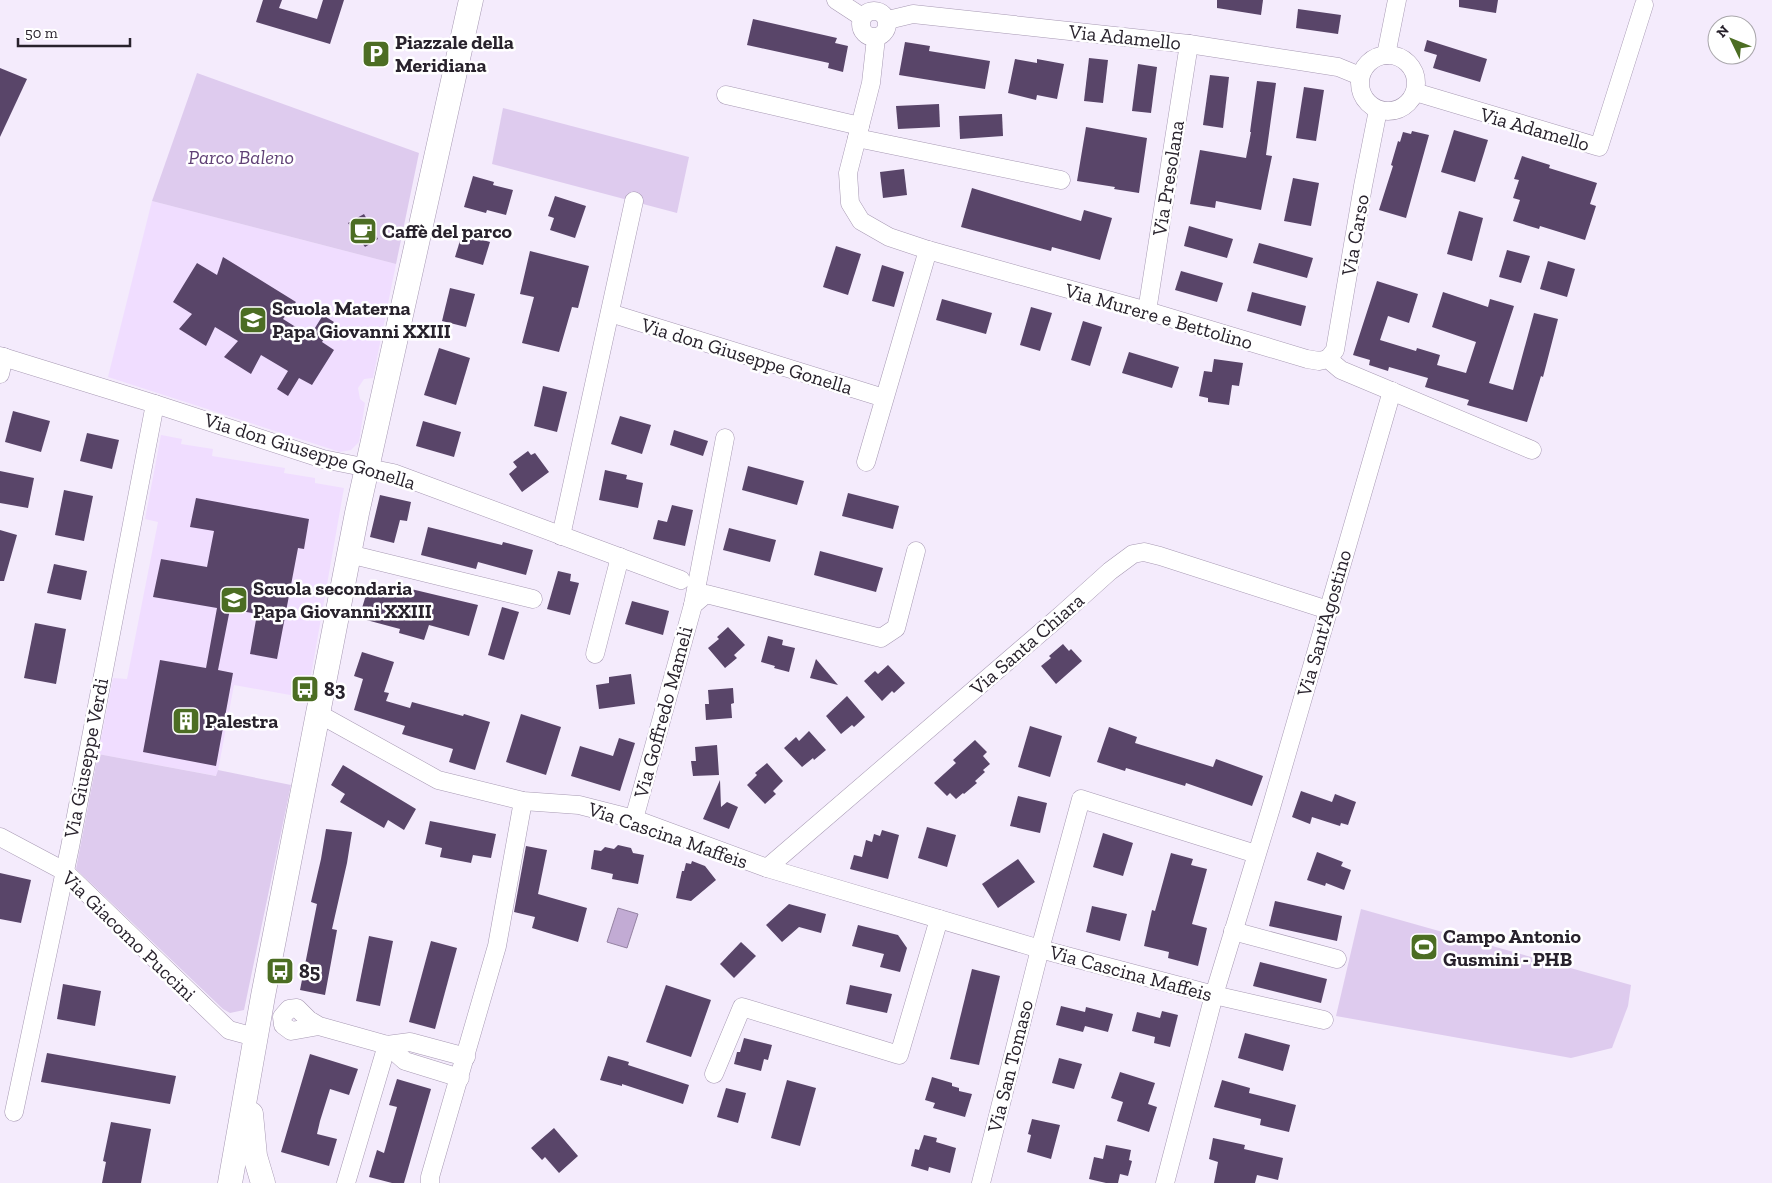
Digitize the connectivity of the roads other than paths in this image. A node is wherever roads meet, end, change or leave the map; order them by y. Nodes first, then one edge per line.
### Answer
1 (471, 0) edge
2 (836, 0) edge
3 (1397, 0) edge
4 (1644, 5) dead end
5 (862, 17) junction
6 (888, 20) junction
7 (876, 38) junction
8 (1189, 44) junction
9 (1386, 55) junction
10 (1360, 76) junction
11 (1414, 92) junction
12 (726, 96) dead end
13 (1378, 110) junction
14 (858, 132) junction
15 (1061, 180) dead end
16 (634, 201) dead end
17 (928, 250) junction
18 (1147, 311) junction
19 (610, 313) junction
20 (1328, 359) junction
21 (1, 362) edge
22 (1392, 391) junction
23 (884, 398) junction
24 (155, 404) junction
25 (725, 438) dead end
26 (1532, 450) dead end
27 (866, 462) dead end
28 (366, 469) junction
29 (561, 536) junction
30 (916, 551) dead end
31 (349, 554) junction
32 (620, 557) junction
33 (681, 580) dead end
34 (532, 599) dead end
35 (692, 605) junction
36 (1328, 610) junction
37 (594, 654) dead end
38 (319, 714) junction
39 (523, 801) junction
40 (634, 819) junction
41 (0, 837) edge
42 (1256, 854) junction
43 (767, 868) junction
44 (64, 871) junction
45 (939, 919) junction
46 (1233, 931) junction
47 (1040, 949) junction
48 (1337, 959) dead end
49 (1214, 995) junction
50 (1324, 1020) dead end
51 (320, 1026) dead end
52 (255, 1037) junction
53 (387, 1045) junction
54 (466, 1057) junction
55 (251, 1067) junction
56 (714, 1074) dead end
57 (460, 1078) junction
58 (14, 1112) dead end
59 (230, 1183) edge
60 (263, 1183) edge
61 (346, 1183) edge
62 (430, 1183) edge
63 (980, 1183) edge
64 (1165, 1183) edge

1 - 28 street
2 - 5 street
3 - 9 street
4 - 11 street, Via Adamello
5 - 6 street
5 - 7 street
6 - 7 street, Via Murere e Bettolino
6 - 8 street, Via Adamello
7 - 14 street, Via Murere e Bettolino
8 - 10 street, Via Adamello
8 - 18 street, Via Presolana
9 - 10 street
9 - 11 street
10 - 13 street
11 - 13 street
12 - 14 street
13 - 20 street, Via Carso
14 - 15 street
14 - 17 street, Via Murere e Bettolino
16 - 19 street
17 - 18 street, Via Murere e Bettolino
17 - 23 street
18 - 20 street, Via Murere e Bettolino
19 - 23 street, Via don Giuseppe Gonella
19 - 29 street
20 - 22 street
21 - 24 street, Via don Giuseppe Gonella
22 - 26 street
22 - 36 street, Via Sant'Agostino
23 - 27 street
24 - 28 street, Via don Giuseppe Gonella
24 - 44 street, Via Giuseppe Verdi
25 - 35 street, Via Goffredo Mameli
28 - 29 street, Via don Giuseppe Gonella
28 - 31 street
29 - 32 street, Via don Giuseppe Gonella
30 - 35 street, Via Goffredo Mameli
31 - 34 street
31 - 38 street
32 - 33 street, Via don Giuseppe Gonella
32 - 37 street
35 - 40 street, Via Goffredo Mameli
36 - 42 street, Via Sant'Agostino
36 - 43 street, Via Santa Chiara
38 - 39 street, Via Cascina Maffeis
38 - 52 street
39 - 40 street, Via Cascina Maffeis
39 - 54 street
40 - 43 street, Via Cascina Maffeis
41 - 44 street, Via Giacomo Puccini
42 - 46 street, Via Sant'Agostino
42 - 47 street
43 - 45 street, Via Cascina Maffeis
44 - 52 street, Via Giacomo Puccini
44 - 58 street, Via Giuseppe Verdi
45 - 47 street, Via Cascina Maffeis
45 - 56 street
46 - 48 street
46 - 49 street, Via Sant'Agostino
47 - 49 street, Via Cascina Maffeis
47 - 63 street, Via San Tomaso
49 - 50 street, Via Cascina Maffeis
49 - 64 street
51 - 53 street
52 - 55 street
53 - 54 street
53 - 57 street
53 - 61 street
54 - 57 street
55 - 59 street
55 - 60 street
57 - 62 street

